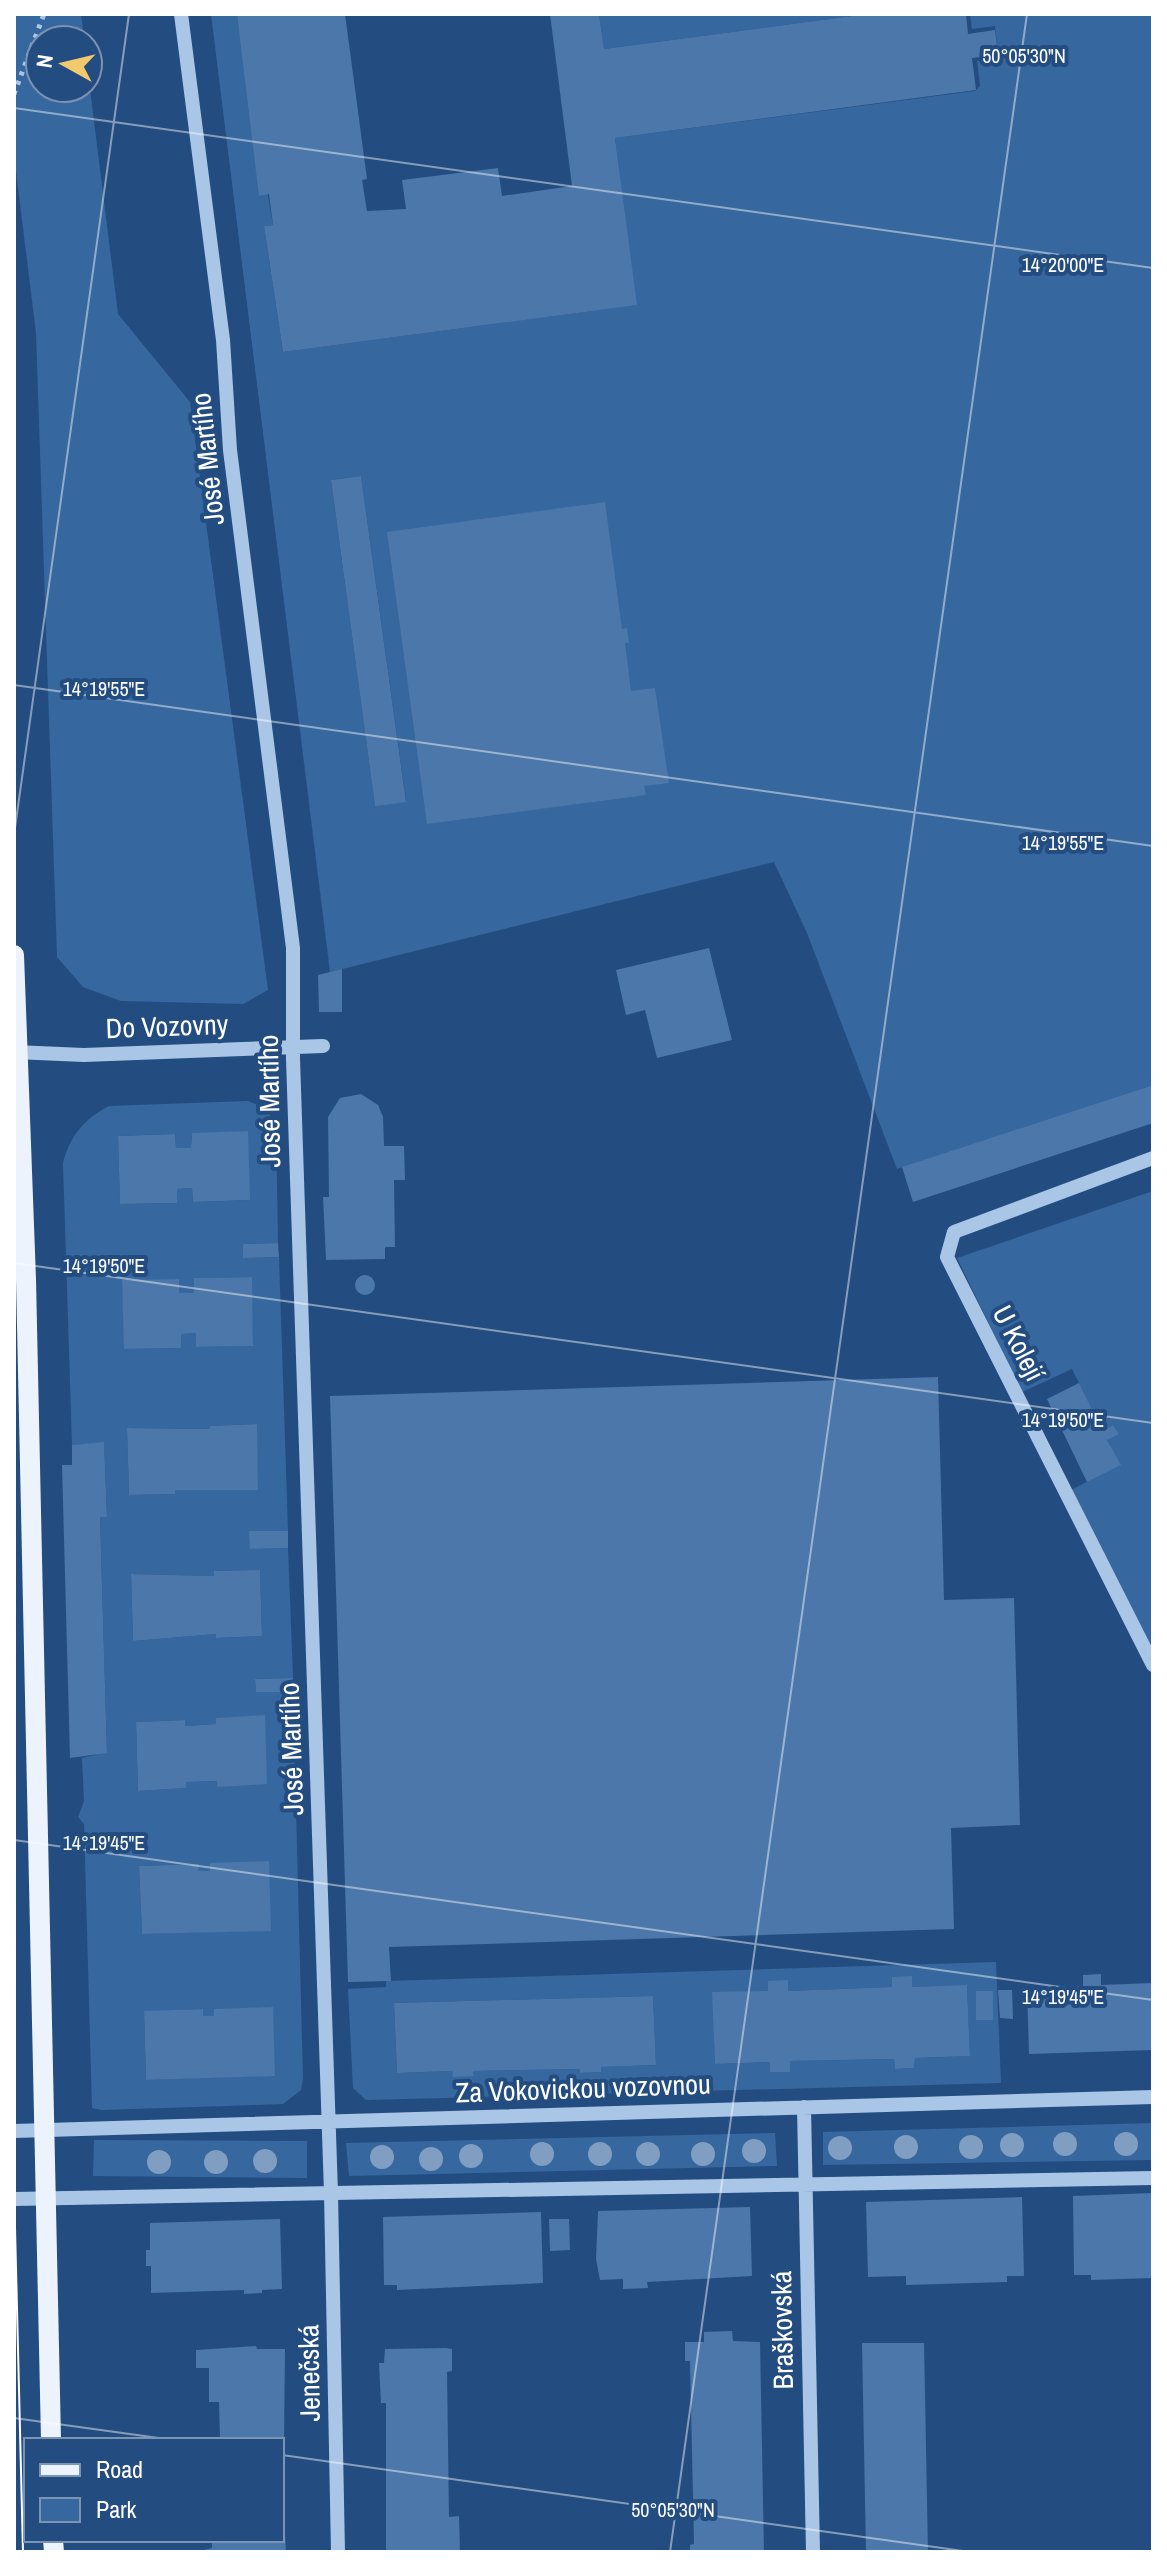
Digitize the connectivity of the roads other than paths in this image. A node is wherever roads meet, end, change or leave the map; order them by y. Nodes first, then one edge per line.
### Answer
1 (181, 14) edge
2 (14, 955) edge
3 (323, 1046) dead end
4 (293, 1047) junction
5 (16, 1052) edge
6 (1153, 1158) edge
7 (1153, 1665) edge
8 (1153, 2097) edge
9 (804, 2107) junction
10 (329, 2121) junction
11 (44, 2130) junction
12 (14, 2131) edge
13 (1153, 2178) edge
14 (806, 2184) junction
15 (331, 2193) junction
16 (14, 2199) edge
17 (44, 2199) junction
18 (51, 2438) edge
19 (338, 2552) edge
20 (813, 2552) edge

1 - 4 street, José Martího
2 - 5 main road
3 - 4 street, Do Vozovny
4 - 5 street, Do Vozovny
4 - 10 street, José Martího
5 - 11 main road
6 - 7 street, U Kolejí
8 - 9 street, Za Vokovickou vozovnou
9 - 10 street, Za Vokovickou vozovnou
9 - 14 street, Braškovská
10 - 11 street, Za Vokovickou vozovnou
10 - 15 street, José Martího
11 - 12 street, Za Vokovickou vozovnou
11 - 17 main road
13 - 14 street
14 - 15 street
14 - 20 street, Braškovská
15 - 17 street
15 - 19 street, Jenečská
16 - 17 street
17 - 18 main road

